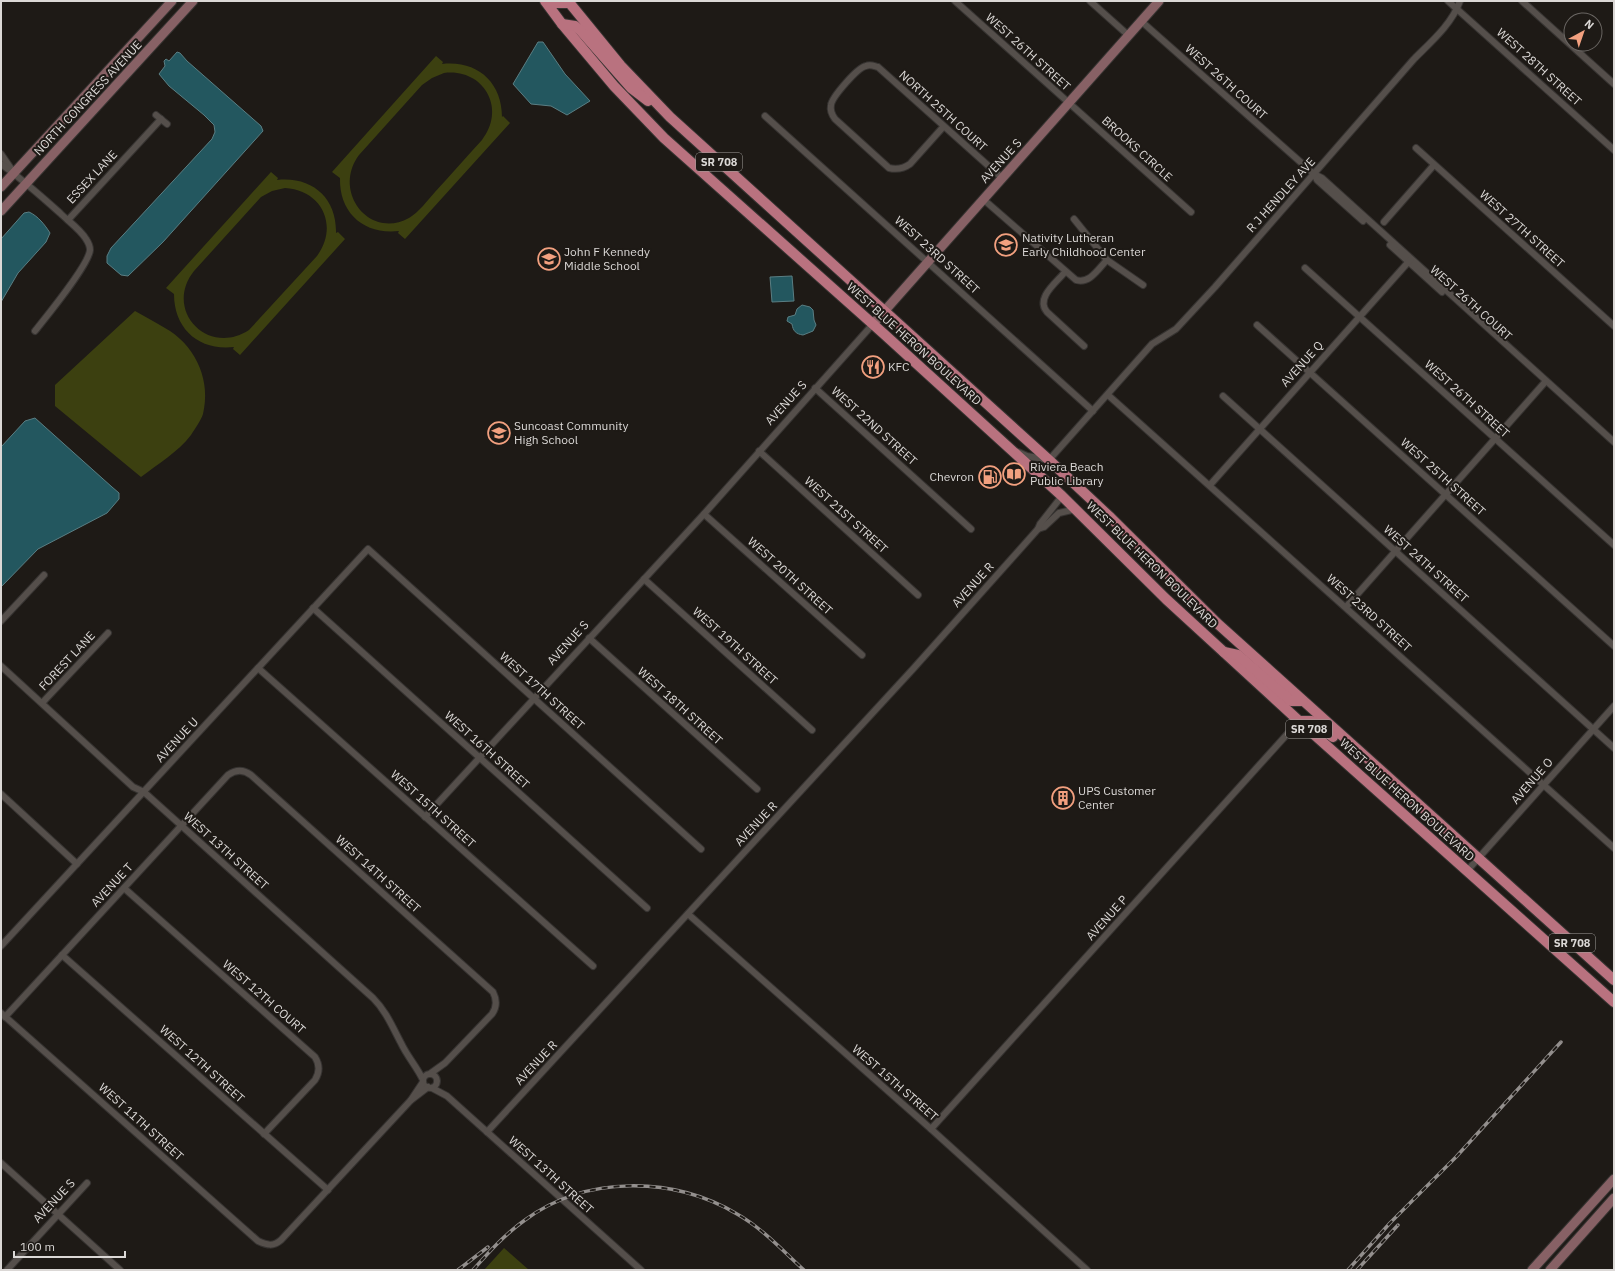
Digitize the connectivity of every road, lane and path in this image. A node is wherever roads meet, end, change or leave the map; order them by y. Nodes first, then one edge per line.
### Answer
1 (172, 1) edge
2 (193, 1) edge
3 (545, 1) edge
4 (550, 1) edge
5 (955, 1) edge
6 (1090, 1) edge
7 (1159, 1) edge
8 (1448, 1) edge
9 (1460, 1) edge
10 (1522, 1) edge
11 (568, 2) edge
12 (1457, 9) junction
13 (1141, 21) junction
14 (562, 24) junction
15 (1128, 35) junction
16 (1614, 84) edge
17 (654, 100) junction
18 (1068, 103) junction
19 (765, 116) dead end
20 (166, 124) dead end
21 (944, 126) junction
22 (1416, 148) dead end
23 (1614, 150) edge
24 (1, 154) edge
25 (1, 164) edge
26 (1434, 165) junction
27 (14, 173) junction
28 (1314, 174) junction
29 (1002, 178) junction
30 (27, 183) junction
31 (1, 188) edge
32 (983, 199) junction
33 (1, 211) edge
34 (1191, 212) dead end
35 (1074, 219) dead end
36 (68, 220) junction
37 (1384, 222) dead end
38 (1107, 260) junction
39 (1410, 260) junction
40 (928, 262) junction
41 (1305, 268) dead end
42 (1065, 272) junction
43 (1142, 285) dead end
44 (884, 311) junction
45 (1359, 317) junction
46 (873, 324) junction
47 (1257, 325) dead end
48 (1614, 326) edge
49 (35, 331) dead end
50 (1084, 346) dead end
51 (1310, 372) junction
52 (1545, 382) junction
53 (815, 388) junction
54 (1108, 394) junction
55 (1222, 396) dead end
56 (1093, 411) junction
57 (1260, 429) junction
58 (1495, 438) junction
59 (1614, 442) edge
60 (1614, 447) edge
61 (1010, 448) junction
62 (759, 451) junction
63 (1049, 460) junction
64 (1210, 485) junction
65 (1445, 494) junction
66 (1062, 496) junction
67 (1076, 509) junction
68 (704, 514) junction
69 (971, 529) dead end
70 (1038, 529) junction
71 (1614, 545) edge
72 (368, 549) joint
73 (1395, 551) junction
74 (44, 575) dead end
75 (644, 579) junction
76 (918, 595) dead end
77 (1346, 607) junction
78 (314, 608) junction
79 (1, 621) edge
80 (108, 633) dead end
81 (589, 638) junction
82 (1614, 646) edge
83 (1224, 652) junction
84 (862, 655) dead end
85 (1, 666) edge
86 (258, 668) junction
87 (534, 698) junction
88 (1303, 701) junction
89 (42, 703) junction
90 (1614, 706) edge
91 (1299, 721) junction
92 (1593, 729) junction
93 (812, 730) dead end
94 (1614, 748) edge
95 (480, 758) junction
96 (1372, 763) junction
97 (237, 770) joint
98 (1544, 785) junction
99 (757, 789) dead end
100 (144, 792) junction
101 (1, 794) edge
102 (425, 817) junction
103 (181, 826) junction
104 (1614, 848) edge
105 (702, 849) dead end
106 (1479, 859) junction
107 (77, 864) junction
108 (1468, 871) junction
109 (124, 888) junction
110 (646, 908) dead end
111 (688, 914) junction
112 (1, 946) edge
113 (62, 955) junction
114 (593, 966) dead end
115 (1614, 980) edge
116 (1614, 1002) edge
117 (3, 1015) edge
118 (445, 1063) junction
119 (417, 1068) junction
120 (430, 1073) junction
121 (438, 1080) junction
122 (426, 1084) junction
123 (447, 1096) junction
124 (931, 1129) junction
125 (487, 1132) junction
126 (264, 1134) junction
127 (1, 1164) edge
128 (1614, 1179) edge
129 (87, 1183) dead end
130 (328, 1190) junction
131 (1614, 1198) edge
132 (58, 1214) junction
133 (7, 1270) edge
134 (120, 1270) edge
135 (641, 1270) edge
136 (1087, 1270) edge
137 (1532, 1270) edge
138 (1550, 1270) edge

1 - 27 street, NORTH CONGRESS AVENUE
2 - 30 street, NORTH CONGRESS AVENUE
3 - 14 main road, WEST BLUE HERON BOULEVARD / SR 708
4 - 11 main road
5 - 18 street, WEST 26TH STREET
6 - 15 street
7 - 13 street, AVENUE S
8 - 12 street, WEST 28TH STREET
9 - 12 street, R J HENDLEY AVE
10 - 16 street
11 - 17 main road, WEST BLUE HERON BOULEVARD / SR 708
12 - 23 street, WEST 28TH STREET
12 - 28 street, R J HENDLEY AVE
13 - 15 street, AVENUE S
13 - 28 street, WEST 26TH COURT
14 - 17 main road
14 - 46 main road, WEST BLUE HERON BOULEVARD / SR 708
15 - 18 street, AVENUE S
17 - 44 main road, WEST BLUE HERON BOULEVARD / SR 708
18 - 29 street, AVENUE S
18 - 34 street, BROOKS CIRCLE
19 - 40 street, WEST 23RD STREET
20 - 36 street, ESSEX LANE
21 - 21 street, NORTH 25TH COURT
21 - 29 street, NORTH 25TH COURT
22 - 26 street, WEST 27TH STREET
24 - 27 street
25 - 27 street
26 - 37 street
26 - 48 street, WEST 27TH STREET
27 - 30 street
27 - 31 street, NORTH CONGRESS AVENUE
28 - 39 street, WEST 26TH COURT
28 - 54 street, R J HENDLEY AVE
29 - 32 street, AVENUE S
30 - 33 street, NORTH CONGRESS AVENUE
30 - 36 street
32 - 40 street, AVENUE S
32 - 42 street
35 - 38 street
36 - 49 street, ESSEX LANE
38 - 42 street
38 - 43 street
39 - 45 street, AVENUE Q
39 - 52 street, WEST 26TH COURT
40 - 44 street, AVENUE S
40 - 56 street, WEST 23RD STREET
41 - 45 street, WEST 26TH STREET
42 - 50 street
44 - 46 street, AVENUE S
44 - 63 main road, WEST BLUE HERON BOULEVARD / SR 708
45 - 51 street, AVENUE Q
45 - 58 street, WEST 26TH STREET
46 - 53 street, AVENUE S
46 - 61 main road, WEST BLUE HERON BOULEVARD / SR 708
47 - 51 street, WEST 25TH STREET
51 - 57 street, AVENUE Q
51 - 65 street, WEST 25TH STREET
52 - 58 street
52 - 59 street, WEST 26TH COURT
52 - 60 street, WEST 26TH COURT
53 - 62 street, AVENUE S
53 - 69 street, WEST 22ND STREET
54 - 56 street
54 - 64 street, WEST 23RD STREET
55 - 57 street, WEST 24TH STREET
56 - 63 street
57 - 64 street, AVENUE Q
57 - 73 street, WEST 24TH STREET
58 - 65 street
58 - 71 street, WEST 26TH STREET
61 - 63 street
61 - 66 main road, WEST BLUE HERON BOULEVARD / SR 708
62 - 68 street, AVENUE S
62 - 76 street, WEST 21ST STREET
63 - 88 main road, WEST BLUE HERON BOULEVARD / SR 708
64 - 77 street, WEST 23RD STREET
65 - 73 street
65 - 82 street, WEST 25TH STREET
66 - 67 main road, WEST BLUE HERON BOULEVARD / SR 708
66 - 70 street, AVENUE R
67 - 70 street, AVENUE R
67 - 83 main road, WEST BLUE HERON BOULEVARD / SR 708
68 - 75 street, AVENUE S
68 - 84 street, WEST 20TH STREET
70 - 111 street, AVENUE R
72 - 78 street, AVENUE U
72 - 87 street, WEST 17TH STREET
73 - 77 street
73 - 92 street, WEST 24TH STREET
74 - 79 street
75 - 81 street, AVENUE S
75 - 93 street, WEST 19TH STREET
77 - 98 street, WEST 23RD STREET
78 - 86 street, AVENUE U
78 - 95 street, WEST 16TH STREET
80 - 89 street, FOREST LANE
81 - 87 street, AVENUE S
81 - 99 street, WEST 18TH STREET
83 - 88 main road
83 - 91 main road, WEST BLUE HERON BOULEVARD / SR 708
85 - 89 street, WEST 13TH STREET
86 - 100 street, AVENUE U
86 - 102 street, WEST 15TH STREET
87 - 95 street, AVENUE S
87 - 105 street, WEST 17TH STREET
88 - 96 main road, WEST BLUE HERON BOULEVARD / SR 708
89 - 100 street, WEST 13TH STREET
90 - 92 street, AVENUE O
91 - 96 main road
91 - 108 main road, WEST BLUE HERON BOULEVARD / SR 708
91 - 124 street, AVENUE P
92 - 94 street, WEST 24TH STREET
92 - 98 street, AVENUE O
95 - 102 street, AVENUE S
95 - 110 street, WEST 16TH STREET
96 - 106 main road, WEST BLUE HERON BOULEVARD / SR 708
97 - 103 street, AVENUE T
97 - 118 street, WEST 14TH STREET
98 - 104 street, WEST 23RD STREET
98 - 106 street, AVENUE O
100 - 103 street, WEST 13TH STREET
100 - 107 street, AVENUE U
101 - 107 street
102 - 114 street, WEST 15TH STREET
103 - 109 street, AVENUE T
103 - 119 street, WEST 13TH STREET
106 - 108 street, AVENUE O
106 - 115 main road, WEST BLUE HERON BOULEVARD / SR 708
107 - 112 street, AVENUE U
108 - 116 main road, WEST BLUE HERON BOULEVARD / SR 708
109 - 113 street, AVENUE T
109 - 126 street, WEST 12TH COURT
111 - 124 street, WEST 15TH STREET
111 - 125 street, AVENUE R
113 - 117 street, AVENUE T
113 - 126 street, WEST 12TH STREET
117 - 130 street, WEST 11TH STREET
118 - 120 street
118 - 121 street
119 - 120 street, WEST 13TH STREET
119 - 122 street, WEST 13TH STREET
120 - 121 street
120 - 122 street
121 - 122 street
121 - 123 street, WEST 13TH STREET
122 - 123 street, WEST 13TH STREET
122 - 130 street
123 - 125 street, WEST 13TH STREET
124 - 136 street, WEST 15TH STREET
125 - 135 street, WEST 13TH STREET
126 - 130 street, WEST 12TH STREET
127 - 132 street
128 - 137 street
129 - 132 street, AVENUE S
131 - 138 street
132 - 133 street, AVENUE S
132 - 134 street

